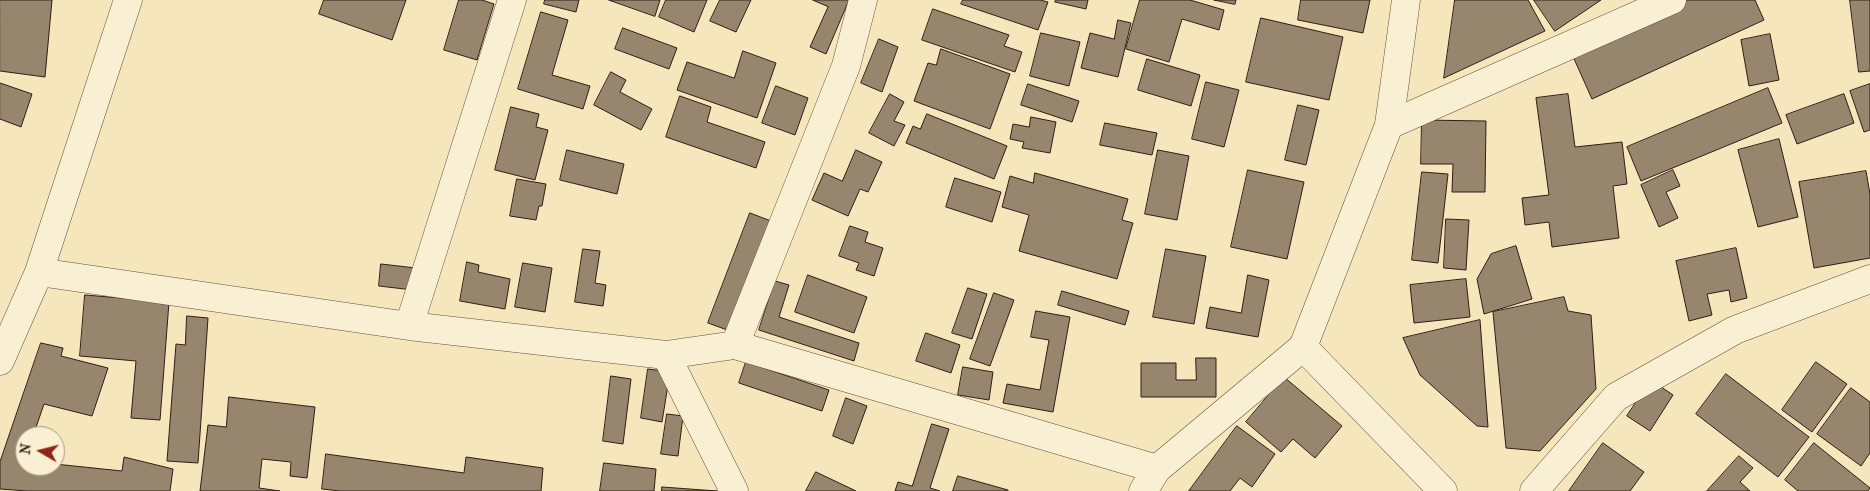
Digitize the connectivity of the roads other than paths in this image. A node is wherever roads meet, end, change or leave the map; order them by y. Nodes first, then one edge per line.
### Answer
1 (128, 0) edge
2 (512, 0) edge
3 (863, 0) edge
4 (1406, 0) edge
5 (1672, 0) edge
6 (1390, 125) junction
7 (38, 272) junction
8 (1870, 279) edge
9 (409, 326) junction
10 (735, 345) junction
11 (1302, 347) junction
12 (666, 355) junction
13 (0, 361) edge
14 (1150, 480) edge
15 (734, 491) edge
16 (1443, 491) edge
17 (1534, 491) edge

1 - 7 street
2 - 9 street
3 - 10 street
4 - 6 street
5 - 6 street
6 - 11 street
7 - 9 street
7 - 13 street
8 - 17 street
9 - 12 street
10 - 12 street
10 - 14 street
11 - 14 street
11 - 16 street
12 - 15 street

